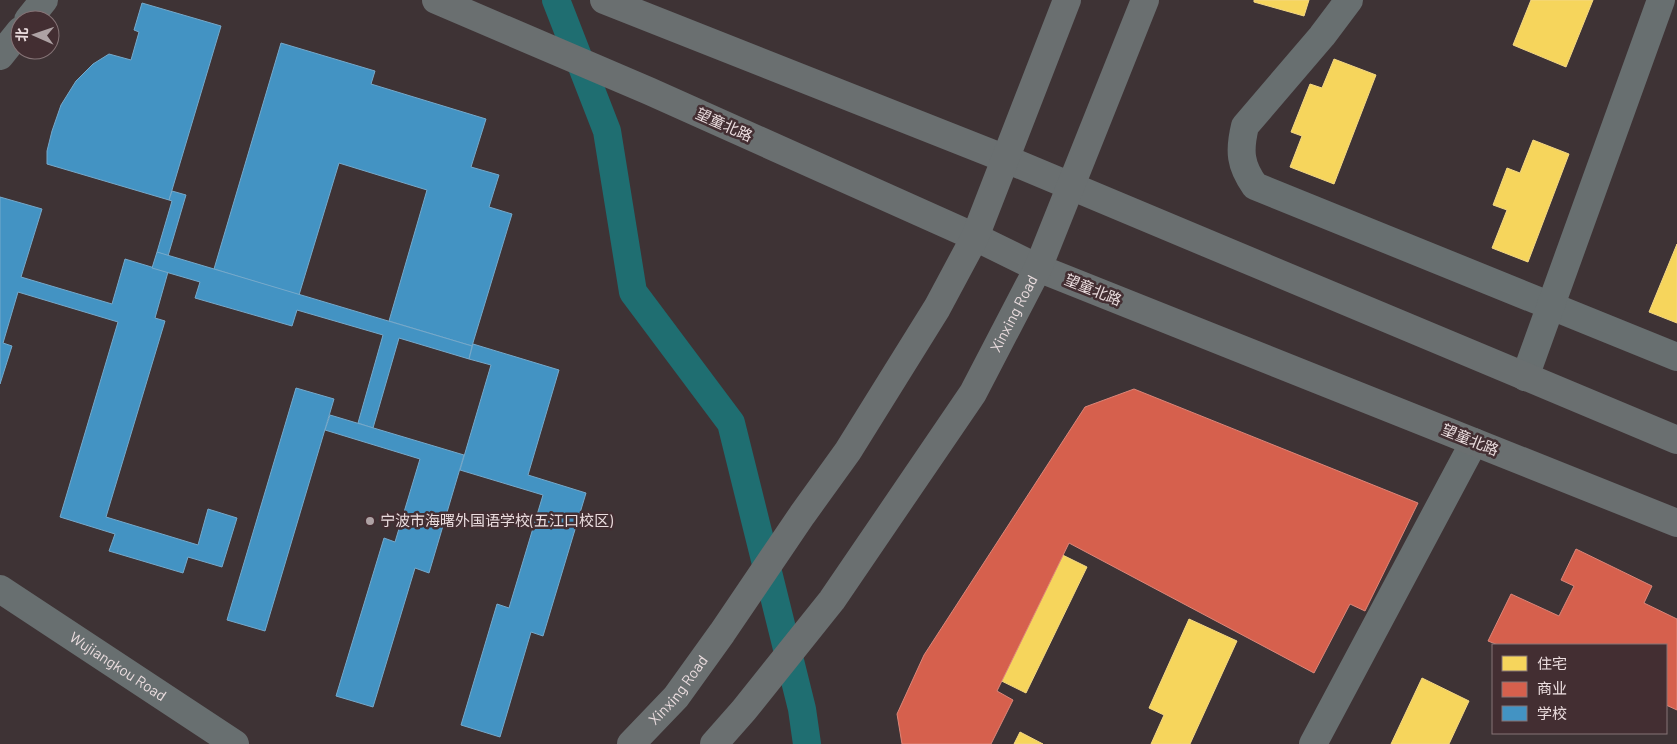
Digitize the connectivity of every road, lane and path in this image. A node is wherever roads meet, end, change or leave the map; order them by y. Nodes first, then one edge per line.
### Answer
1 (44, 0) edge
2 (436, 0) edge
3 (1067, 0) edge
4 (1144, 0) edge
5 (1349, 0) edge
6 (609, 2) edge
7 (36, 10) edge
8 (1664, 13) edge
9 (10, 44) edge
10 (0, 56) edge
11 (1006, 159) junction
12 (1071, 187) junction
13 (975, 237) junction
14 (1038, 268) junction
15 (1551, 305) junction
16 (1677, 357) edge
17 (1525, 377) junction
18 (1677, 440) edge
19 (1474, 442) junction
20 (1677, 523) edge
21 (0, 589) edge
22 (235, 744) edge
23 (631, 744) edge
24 (714, 744) edge
25 (1313, 744) edge

1 - 7 street
2 - 13 main road, 望童北路
3 - 11 main road
4 - 12 main road, Xinxing Road
5 - 15 street
6 - 11 main road
8 - 15 street
9 - 10 street
11 - 12 main road
11 - 13 main road
12 - 14 main road, Xinxing Road
12 - 17 main road
13 - 14 main road, 望童北路
13 - 23 main road, Xinxing Road
14 - 19 main road, 望童北路
14 - 24 main road, Xinxing Road
15 - 16 street
15 - 17 street
17 - 18 main road
19 - 20 main road, 望童北路
19 - 25 street
21 - 22 street, Wujiangkou Road

